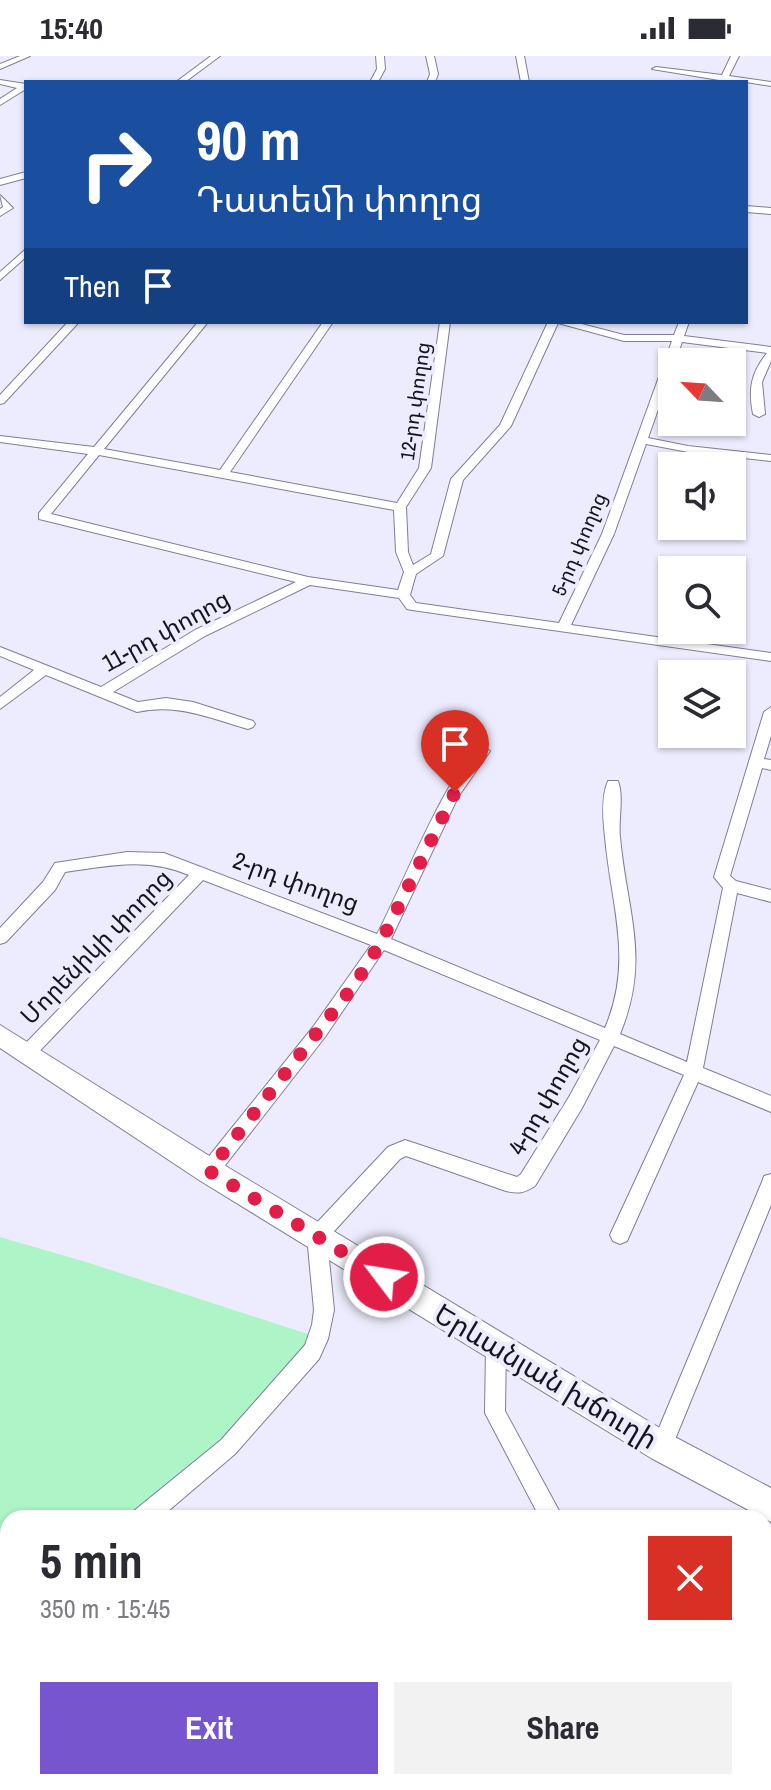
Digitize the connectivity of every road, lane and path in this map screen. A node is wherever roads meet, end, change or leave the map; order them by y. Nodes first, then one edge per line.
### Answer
1 (26, 56) edge
2 (216, 56) edge
3 (380, 56) edge
4 (430, 56) edge
5 (520, 56) edge
6 (656, 56) edge
7 (735, 56) edge
8 (0, 67) edge
9 (656, 69) junction
10 (183, 80) edge
11 (375, 80) edge
12 (432, 80) edge
13 (525, 80) edge
14 (654, 80) edge
15 (723, 80) edge
16 (0, 82) edge
17 (748, 82) edge
18 (771, 84) edge
19 (24, 86) edge
20 (24, 87) edge
21 (0, 103) edge
22 (24, 176) edge
23 (0, 182) edge
24 (0, 198) edge
25 (748, 209) edge
26 (771, 211) edge
27 (0, 213) edge
28 (24, 254) edge
29 (0, 277) edge
30 (72, 324) edge
31 (201, 324) edge
32 (327, 324) edge
33 (445, 324) edge
34 (552, 324) edge
35 (570, 324) edge
36 (683, 324) edge
37 (678, 338) junction
38 (771, 352) edge
39 (0, 401) edge
40 (759, 414) dead end
41 (0, 439) edge
42 (642, 440) junction
43 (95, 451) junction
44 (771, 458) edge
45 (223, 474) junction
46 (400, 507) junction
47 (410, 572) junction
48 (308, 581) junction
49 (403, 595) junction
50 (563, 628) junction
51 (0, 651) edge
52 (771, 657) edge
53 (44, 669) junction
54 (101, 693) junction
55 (0, 704) edge
56 (771, 712) edge
57 (248, 724) dead end
58 (483, 751) dead end
59 (755, 762) junction
60 (771, 765) edge
61 (613, 785) dead end
62 (199, 874) junction
63 (731, 886) junction
64 (771, 896) edge
65 (0, 938) edge
66 (381, 942) junction
67 (0, 1035) edge
68 (611, 1036) junction
69 (27, 1053) junction
70 (694, 1072) junction
71 (771, 1104) edge
72 (209, 1171) junction
73 (771, 1182) edge
74 (620, 1235) dead end
75 (317, 1236) junction
76 (496, 1346) junction
77 (662, 1447) junction
78 (771, 1506) edge
79 (153, 1510) edge
80 (548, 1510) edge

1 - 8 street
2 - 10 street
3 - 11 street
4 - 12 street
5 - 13 street
6 - 9 street
7 - 15 street
9 - 14 street
9 - 15 street
16 - 19 street
17 - 18 street
20 - 21 street
22 - 23 street
24 - 27 street
25 - 26 street
28 - 29 street
30 - 39 street
31 - 43 street
32 - 45 street
33 - 46 street, 12-րդ փողոց
34 - 47 street
35 - 37 street
36 - 37 street, 5-րդ փողոց
37 - 38 street
37 - 42 street, 5-րդ փողոց
38 - 40 street
41 - 43 street
42 - 44 street
42 - 50 street, 5-րդ փողոց
43 - 45 street
43 - 48 street
45 - 46 street
46 - 47 street
47 - 49 street
48 - 49 street
48 - 54 street, 11-րդ փողոց
49 - 50 street
50 - 52 street, 5-րդ փողոց
51 - 53 street, 11-րդ փողոց
53 - 54 street, 11-րդ փողոց
53 - 55 street
54 - 57 street
56 - 59 street
58 - 66 street
59 - 60 street
59 - 63 street
61 - 68 street, 4-րդ փողոց
62 - 65 street, 2-րդ փողոց
62 - 66 street, 2-րդ փողոց
62 - 69 street, Մորենիկի փողոց
63 - 64 street
63 - 70 street
66 - 68 street, 2-րդ փողոց
66 - 72 street
67 - 69 main road, Երևանյան խճուղի
68 - 70 street, 2-րդ փողոց
68 - 75 street, 4-րդ փողոց
69 - 72 main road, Երևանյան խճուղի
70 - 71 street, 2-րդ փողոց
70 - 74 street
72 - 75 main road, Երևանյան խճուղի
73 - 77 street
75 - 76 main road, Երևանյան խճուղի
75 - 79 street
76 - 77 main road, Երևանյան խճուղի
76 - 80 street
77 - 78 main road, Երևանյան խճուղի

